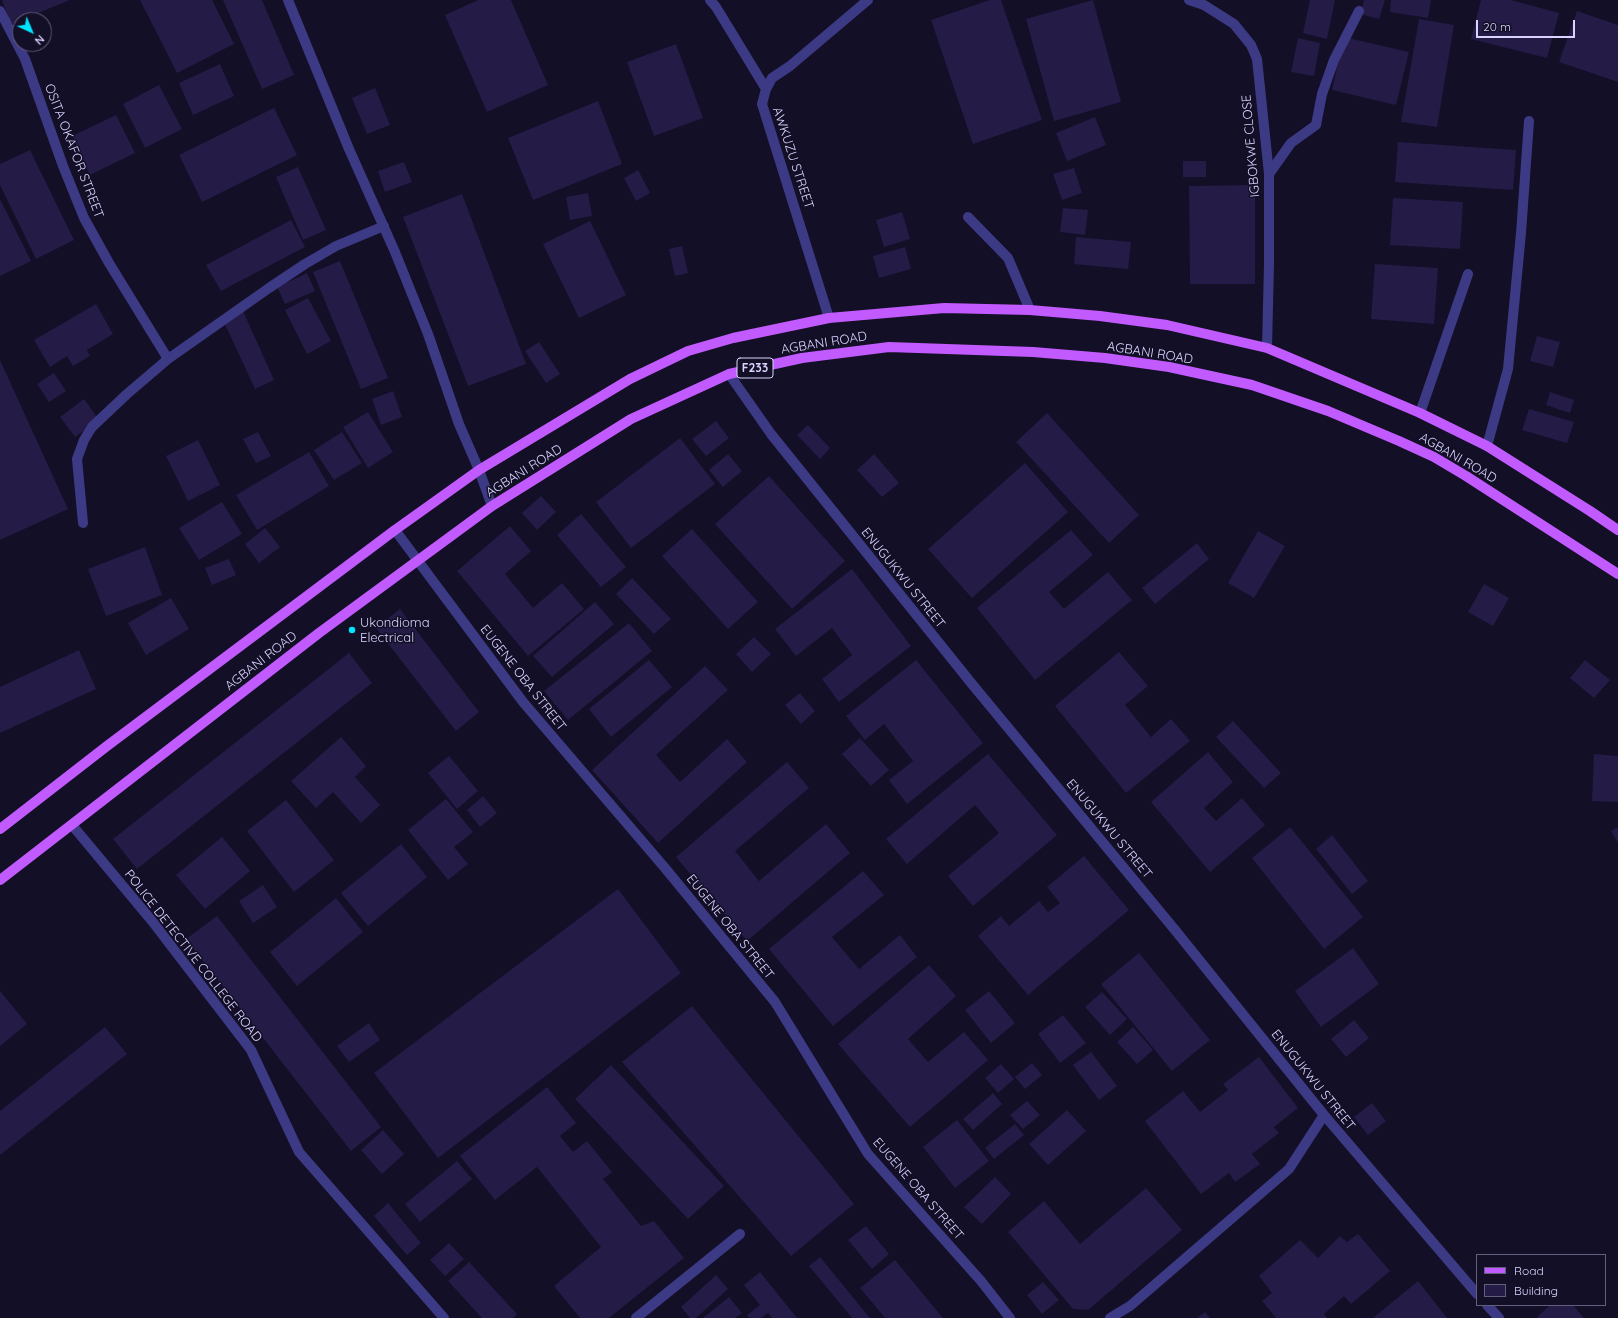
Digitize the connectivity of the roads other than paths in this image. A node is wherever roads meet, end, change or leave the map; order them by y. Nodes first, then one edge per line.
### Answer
1 (288, 0) edge
2 (710, 0) edge
3 (868, 0) edge
4 (1189, 0) edge
5 (0, 11) edge
6 (1359, 11) dead end
7 (766, 89) junction
8 (1529, 121) dead end
9 (1269, 174) junction
10 (968, 217) dead end
11 (384, 226) junction
12 (1468, 274) dead end
13 (1030, 310) junction
14 (829, 318) junction
15 (1267, 348) junction
16 (168, 359) junction
17 (728, 374) junction
18 (1420, 413) junction
19 (1487, 446) junction
20 (479, 470) junction
21 (492, 506) junction
22 (84, 523) dead end
23 (395, 530) junction
24 (1618, 530) edge
25 (417, 561) junction
26 (1618, 574) edge
27 (72, 825) junction
28 (0, 829) edge
29 (0, 880) edge
30 (1324, 1115) junction
31 (740, 1234) dead end
32 (1476, 1293) edge
33 (1488, 1306) edge
34 (444, 1318) edge
35 (636, 1318) edge
36 (1010, 1318) edge
37 (1110, 1318) edge
38 (1499, 1318) edge

1 - 11 street
2 - 7 street
3 - 7 street
4 - 9 street, IGBOKWE CLOSE
5 - 16 street, OSITA OKAFOR STREET
6 - 9 street
7 - 14 street, AWKUZU STREET
8 - 19 street
9 - 15 street, IGBOKWE CLOSE
10 - 13 street
11 - 16 street
11 - 20 street
12 - 18 street
13 - 14 main road, AGBANI ROAD
13 - 15 main road, AGBANI ROAD
14 - 20 main road, AGBANI ROAD
15 - 18 main road, AGBANI ROAD
16 - 22 street
17 - 21 main road, AGBANI ROAD / F233
17 - 26 main road, AGBANI ROAD / F233
17 - 30 street, ENUGUKWU STREET
18 - 19 main road, AGBANI ROAD
19 - 24 main road, AGBANI ROAD
20 - 21 street
20 - 23 main road, AGBANI ROAD
21 - 25 main road, AGBANI ROAD / F233
23 - 25 street, EUGENE OBA STREET
23 - 28 main road, AGBANI ROAD
25 - 27 main road, AGBANI ROAD / F233
25 - 36 street, EUGENE OBA STREET
27 - 29 main road, AGBANI ROAD / F233
27 - 34 street, POLICE DETECTIVE COLLEGE ROAD
30 - 32 street, ENUGUKWU STREET
30 - 37 street
31 - 35 street
33 - 38 street

